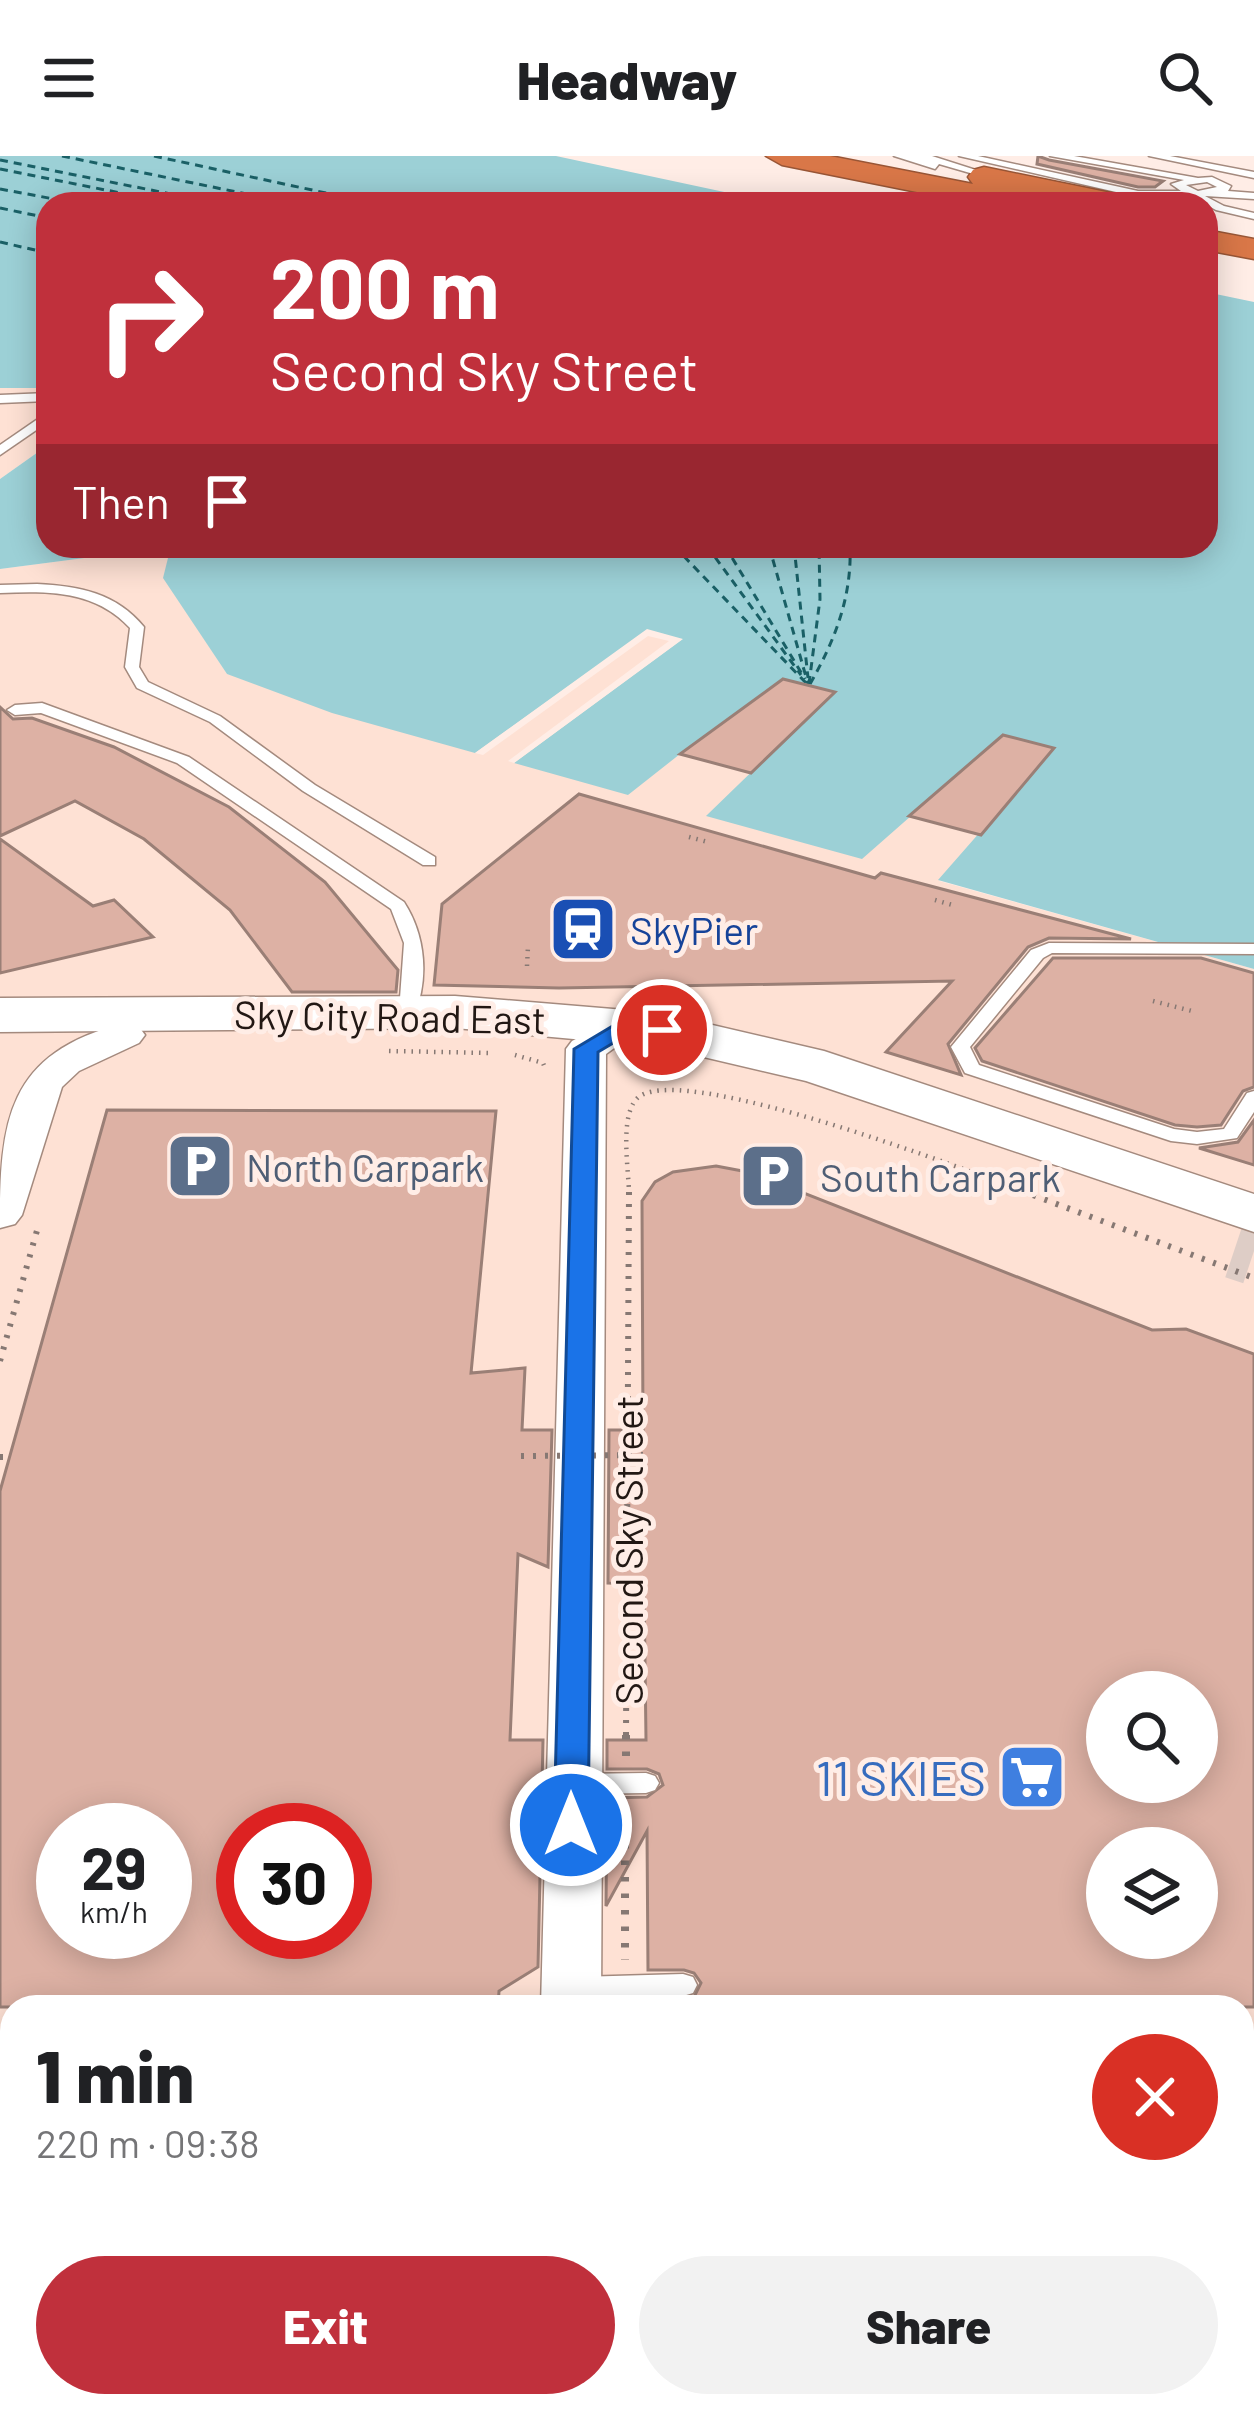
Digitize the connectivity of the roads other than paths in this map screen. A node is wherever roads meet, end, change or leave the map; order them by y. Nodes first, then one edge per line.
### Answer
1 (782, 156) edge
2 (877, 156) edge
3 (899, 156) edge
4 (921, 156) edge
5 (1055, 156) edge
6 (1154, 156) edge
7 (958, 164) edge
8 (1139, 171) junction
9 (1254, 175) edge
10 (1199, 179) junction
11 (1176, 187) junction
12 (1010, 192) edge
13 (1021, 192) edge
14 (1022, 192) edge
15 (1139, 192) edge
16 (1191, 192) edge
17 (1206, 192) edge
18 (1254, 194) edge
19 (1218, 197) edge
20 (1218, 203) edge
21 (1251, 221) edge
22 (1218, 242) edge
23 (1254, 249) edge
24 (36, 398) edge
25 (0, 399) edge
26 (36, 425) edge
27 (0, 451) edge
28 (0, 590) edge
29 (15, 710) dead end
30 (429, 861) dead end
31 (1254, 950) edge
32 (0, 1015) edge
33 (397, 1031) junction
34 (125, 1035) junction
35 (0, 1036) edge
36 (587, 1050) junction
37 (1254, 1097) edge
38 (19, 1221) edge
39 (1248, 1246) tunnel mouth
40 (636, 1783) road end
41 (571, 1784) junction
42 (683, 1985) dead end
43 (571, 1995) edge
44 (584, 1995) edge

1 - 12 highway
2 - 7 highway
3 - 7 lane
4 - 13 lane
5 - 8 lane
6 - 9 lane
7 - 14 highway
7 - 15 lane
8 - 10 lane
8 - 11 lane
10 - 11 lane
10 - 17 lane
11 - 16 lane
18 - 19 lane
20 - 21 highway
22 - 23 highway
24 - 25 lane
26 - 27 lane
28 - 30 lane
29 - 33 lane
31 - 37 lane
32 - 33 street, Sky City Road East
33 - 36 street, Sky City Road East
34 - 35 street, Sky City Road East
34 - 36 street, Sky City Road East
34 - 38 street
36 - 39 street, Sky City Road East
36 - 41 street, Second Sky Street
40 - 41 lane
41 - 43 street, Second Sky Street
42 - 44 lane

